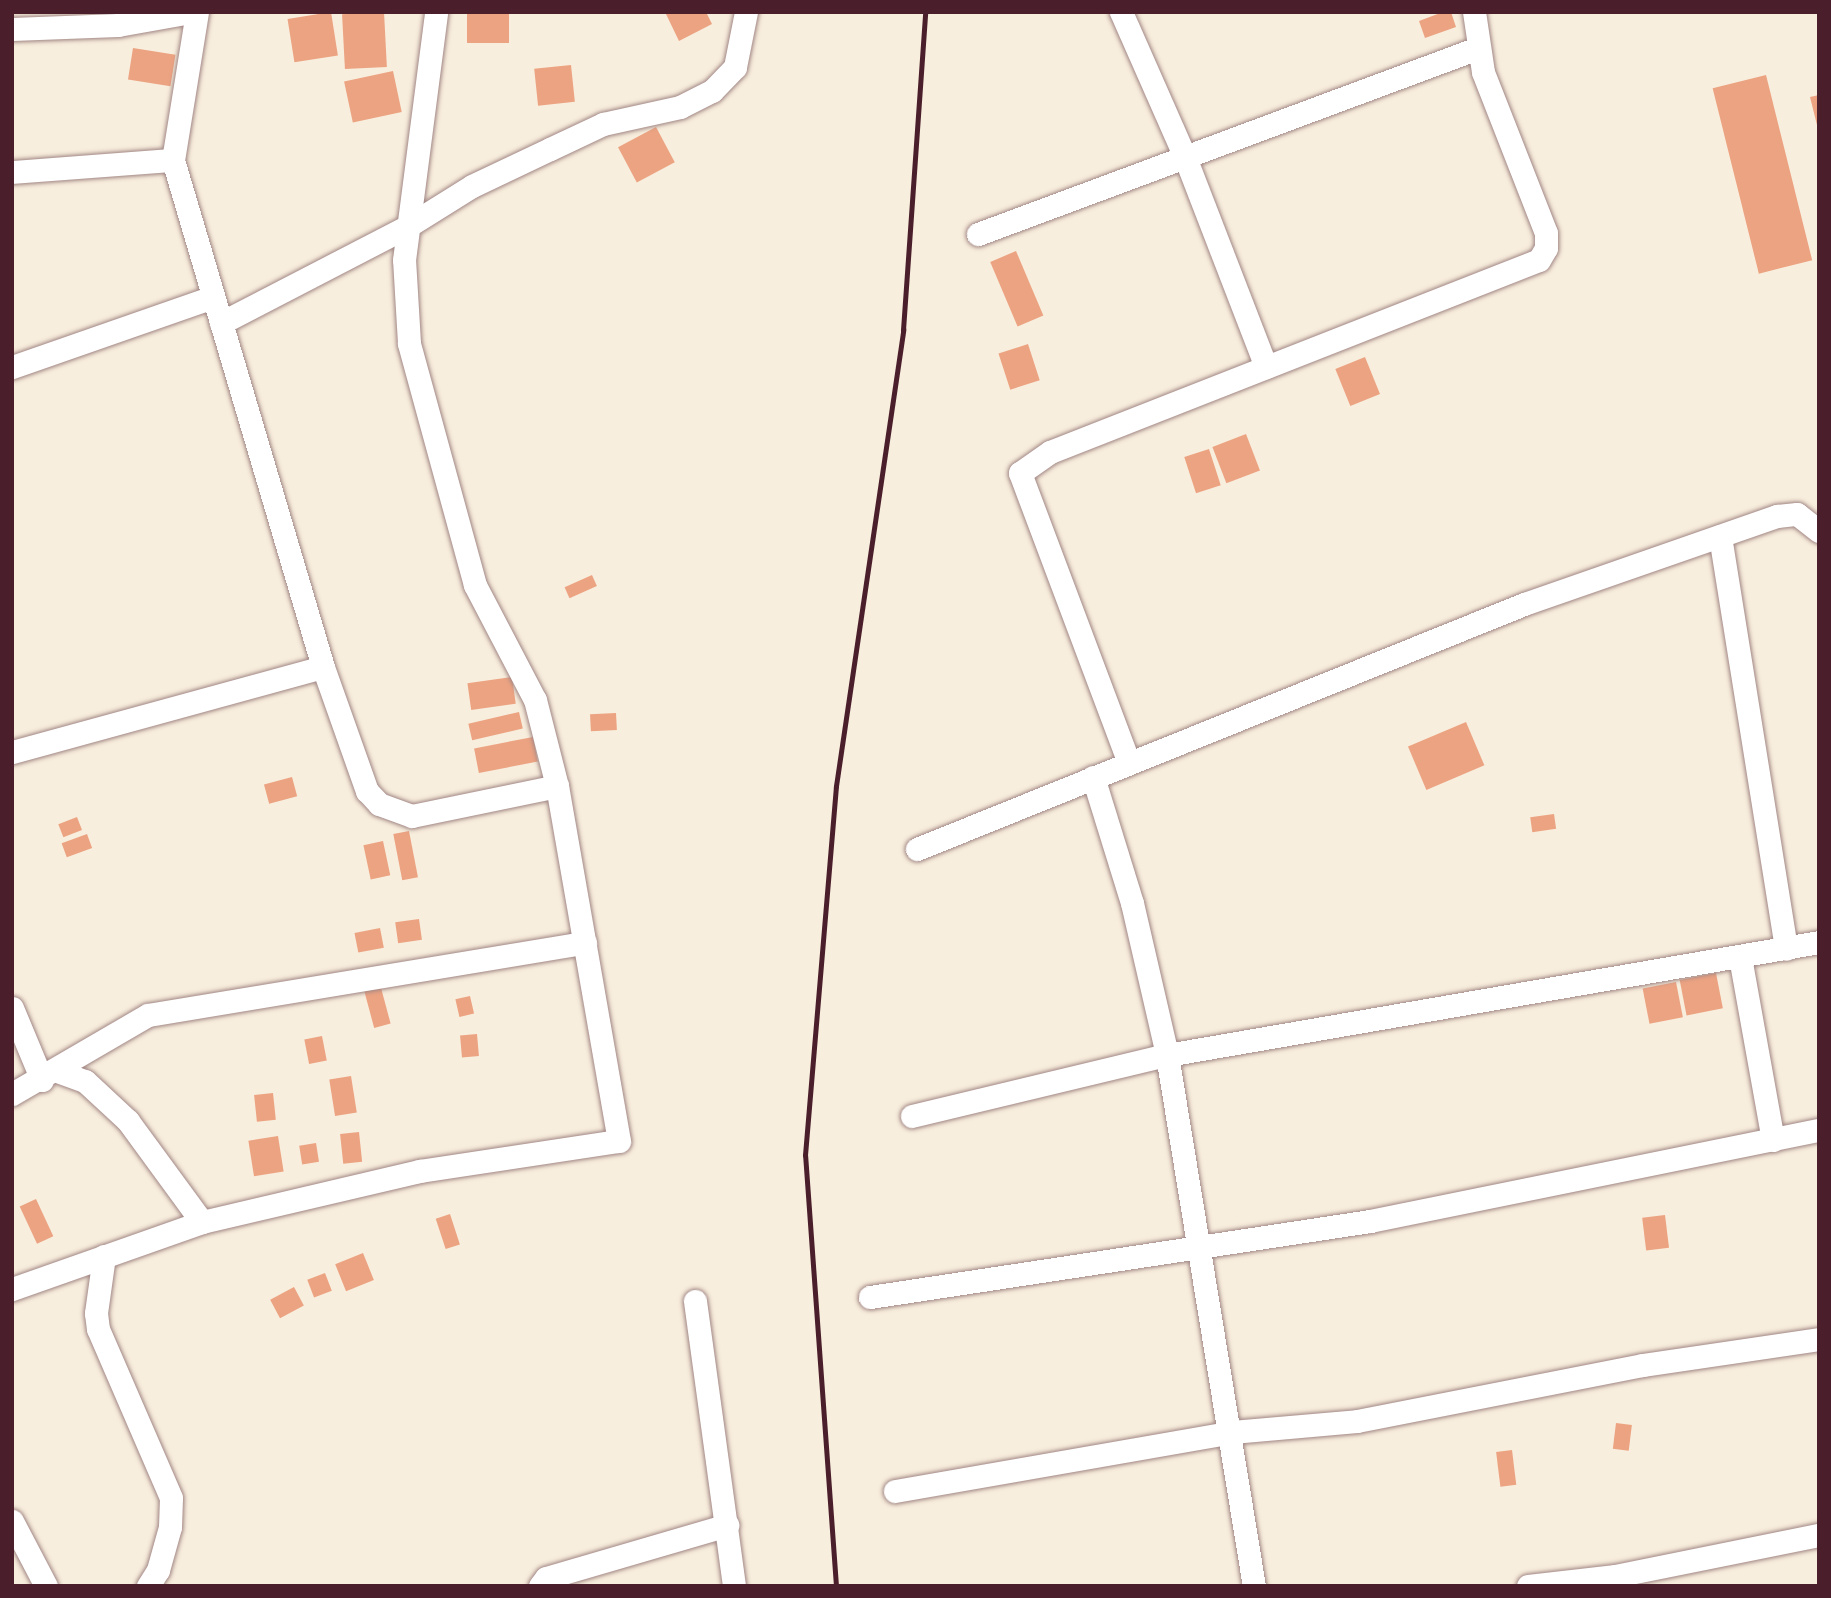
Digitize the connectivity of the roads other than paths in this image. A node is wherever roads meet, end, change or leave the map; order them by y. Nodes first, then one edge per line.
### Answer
1 (191, 12) edge
2 (197, 12) edge
3 (436, 12) edge
4 (746, 12) edge
5 (1121, 12) edge
6 (1474, 12) edge
7 (12, 29) edge
8 (1478, 48) junction
9 (1185, 157) junction
10 (173, 160) junction
11 (12, 172) edge
12 (408, 226) junction
13 (978, 234) dead end
14 (213, 298) junction
15 (221, 323) junction
16 (12, 367) edge
17 (1266, 367) junction
18 (1819, 531) edge
19 (1720, 536) junction
20 (323, 667) junction
21 (12, 752) edge
22 (1129, 763) junction
23 (1093, 777) junction
24 (556, 786) junction
25 (917, 849) dead end
26 (1819, 942) edge
27 (584, 943) junction
28 (1786, 949) junction
29 (1740, 957) junction
30 (12, 1008) edge
31 (1167, 1055) junction
32 (49, 1075) junction
33 (12, 1094) edge
34 (912, 1116) dead end
35 (1819, 1130) edge
36 (1773, 1140) junction
37 (202, 1222) junction
38 (1200, 1245) junction
39 (104, 1256) junction
40 (12, 1289) edge
41 (870, 1297) dead end
42 (695, 1301) dead end
43 (1819, 1339) edge
44 (1232, 1432) junction
45 (895, 1491) dead end
46 (12, 1521) edge
47 (727, 1525) junction
48 (1819, 1535) edge
49 (46, 1586) edge
50 (148, 1586) edge
51 (540, 1586) edge
52 (734, 1586) edge
53 (1254, 1586) edge
54 (1528, 1586) edge

1 - 7 street
2 - 10 street
3 - 12 street
4 - 12 street
5 - 9 street
6 - 8 street
8 - 9 street
8 - 17 street
9 - 13 street
9 - 17 street
10 - 11 street
10 - 14 street
12 - 15 street
12 - 24 street
14 - 15 street
14 - 16 street
15 - 20 street
17 - 22 street
18 - 19 street
19 - 22 street
19 - 28 street
20 - 21 street
20 - 24 street
22 - 23 street
23 - 25 street
23 - 31 street
24 - 27 street
26 - 28 street
27 - 32 street
27 - 37 street
28 - 29 street
29 - 31 street
29 - 36 street
30 - 32 street
31 - 34 street
31 - 38 street
32 - 33 street
32 - 37 street
35 - 36 street
36 - 38 street
37 - 39 street
38 - 41 street
38 - 44 street
39 - 40 street
39 - 50 street
42 - 47 street
43 - 44 street
44 - 45 street
44 - 53 street
46 - 49 street
47 - 51 street
47 - 52 street
48 - 54 street

